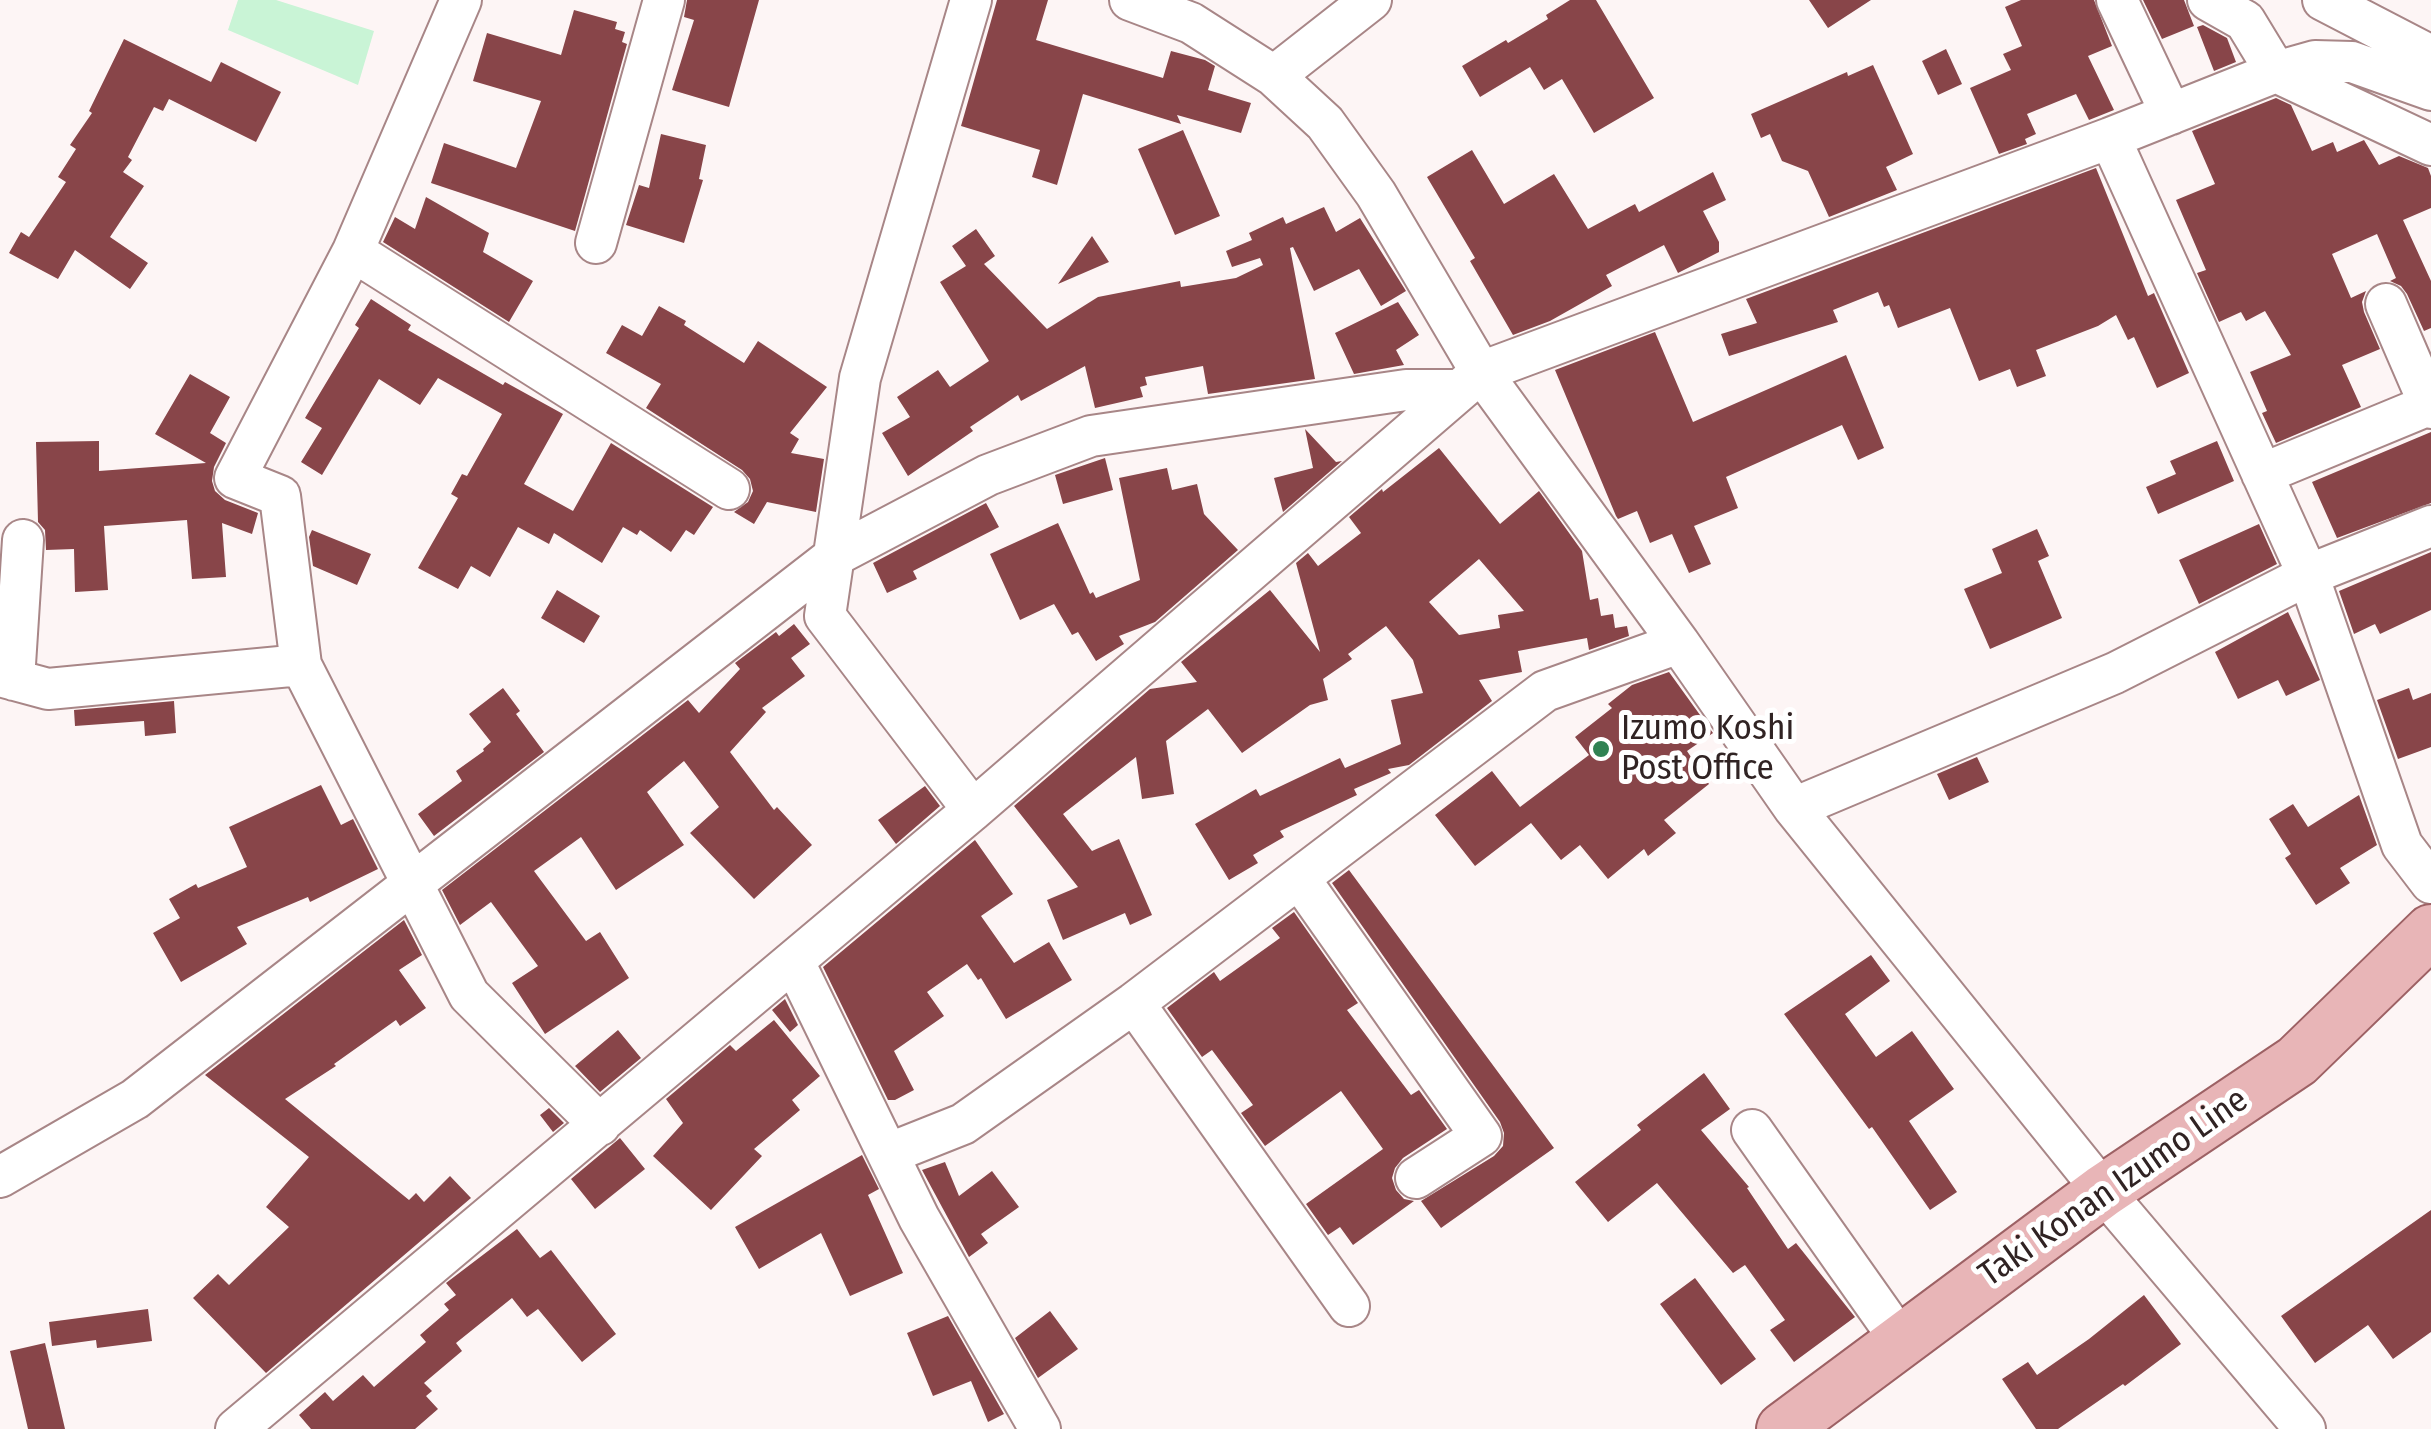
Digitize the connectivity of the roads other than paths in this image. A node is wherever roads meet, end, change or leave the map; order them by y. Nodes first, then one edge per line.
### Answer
1 (461, 0) edge
2 (664, 0) edge
3 (971, 0) edge
4 (1130, 0) edge
5 (1371, 0) edge
6 (2117, 0) edge
7 (2208, 0) edge
8 (2324, 0) edge
9 (2431, 56) edge
10 (2276, 72) junction
11 (1274, 76) junction
12 (2431, 90) edge
13 (2171, 114) junction
14 (2110, 138) junction
15 (2431, 146) edge
16 (596, 242) dead end
17 (353, 251) junction
18 (2386, 304) dead end
19 (1470, 381) junction
20 (2430, 407) edge
21 (2262, 474) junction
22 (728, 489) dead end
23 (2431, 526) edge
24 (23, 540) dead end
25 (836, 554) junction
26 (2308, 575) junction
27 (1679, 643) junction
28 (302, 665) junction
29 (7, 678) edge
30 (1794, 808) junction
31 (974, 810) junction
32 (1299, 878) junction
33 (413, 883) junction
34 (2430, 893) edge
35 (794, 962) junction
36 (1134, 1003) junction
37 (600, 1125) junction
38 (1752, 1130) dead end
39 (890, 1154) junction
40 (0, 1177) edge
41 (1416, 1178) dead end
42 (2103, 1191) junction
43 (1350, 1306) dead end
44 (1901, 1341) junction
45 (236, 1429) edge
46 (1040, 1429) edge
47 (1783, 1429) edge
48 (2305, 1429) edge

1 - 17 street
2 - 16 street
3 - 25 street
4 - 11 street
5 - 11 street
6 - 13 street
7 - 10 street
8 - 9 street
10 - 12 street
10 - 13 street
10 - 15 street
11 - 19 street
13 - 14 street
14 - 19 street
14 - 21 street
17 - 22 street
17 - 28 street
18 - 20 street
19 - 25 street
19 - 27 street
19 - 31 street
20 - 21 street
21 - 26 street
23 - 26 street
24 - 29 street
25 - 31 street
25 - 33 street
26 - 30 street
26 - 34 street
27 - 30 street
27 - 32 street
28 - 29 street
28 - 33 street
30 - 42 street
31 - 35 street
32 - 36 street
32 - 41 street
33 - 37 street
33 - 40 street
34 - 42 main road, Taki Konan Izumo Line
35 - 37 street
35 - 39 street
36 - 39 street
36 - 43 street
37 - 45 street
38 - 44 street
39 - 46 street
42 - 44 main road, Taki Konan Izumo Line
42 - 48 street
44 - 47 main road, Taki Konan Izumo Line

